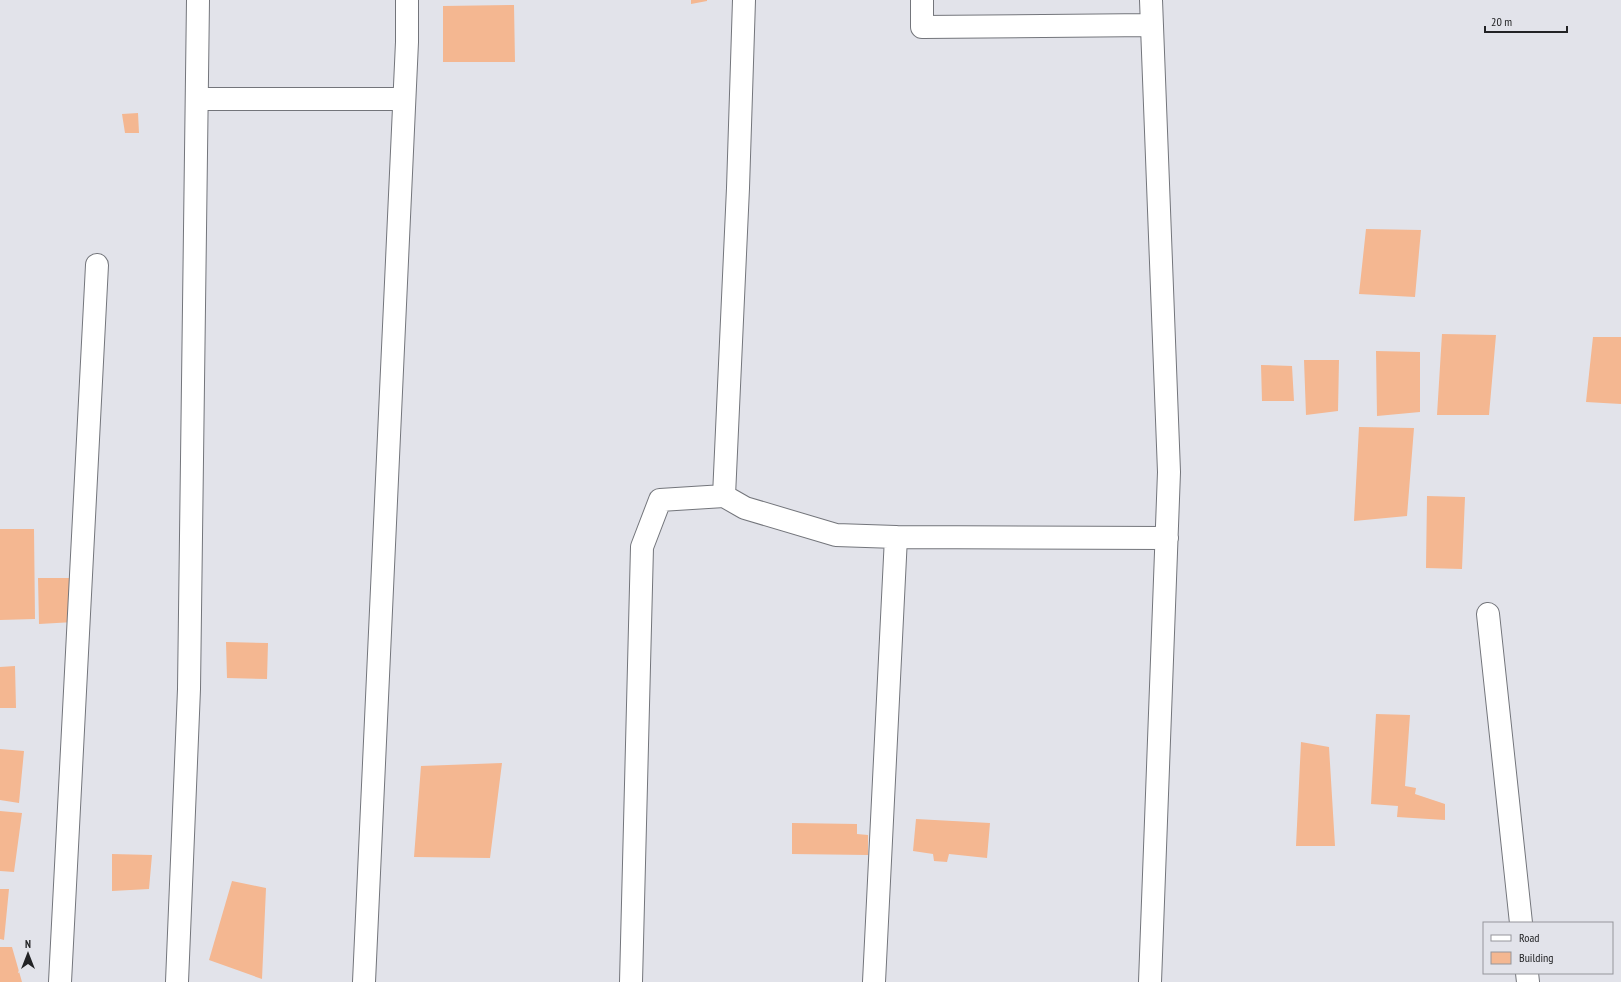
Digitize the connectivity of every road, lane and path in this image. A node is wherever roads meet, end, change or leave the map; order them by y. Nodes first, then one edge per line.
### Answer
1 (198, 0) edge
2 (407, 0) edge
3 (744, 0) edge
4 (922, 0) edge
5 (1151, 0) edge
6 (1152, 25) junction
7 (197, 99) junction
8 (404, 99) junction
9 (96, 265) dead end
10 (724, 496) junction
11 (896, 537) junction
12 (1166, 538) junction
13 (1488, 614) dead end
14 (1521, 922) edge
15 (60, 982) edge
16 (177, 982) edge
17 (364, 982) edge
18 (631, 982) edge
19 (874, 982) edge
20 (1150, 982) edge

1 - 7 street
2 - 8 street
3 - 10 street
4 - 6 street
5 - 6 street
6 - 12 street
7 - 8 street
7 - 16 street
8 - 17 street
9 - 15 street
10 - 11 street
10 - 18 street
11 - 12 street
11 - 19 street
12 - 20 street
13 - 14 street

